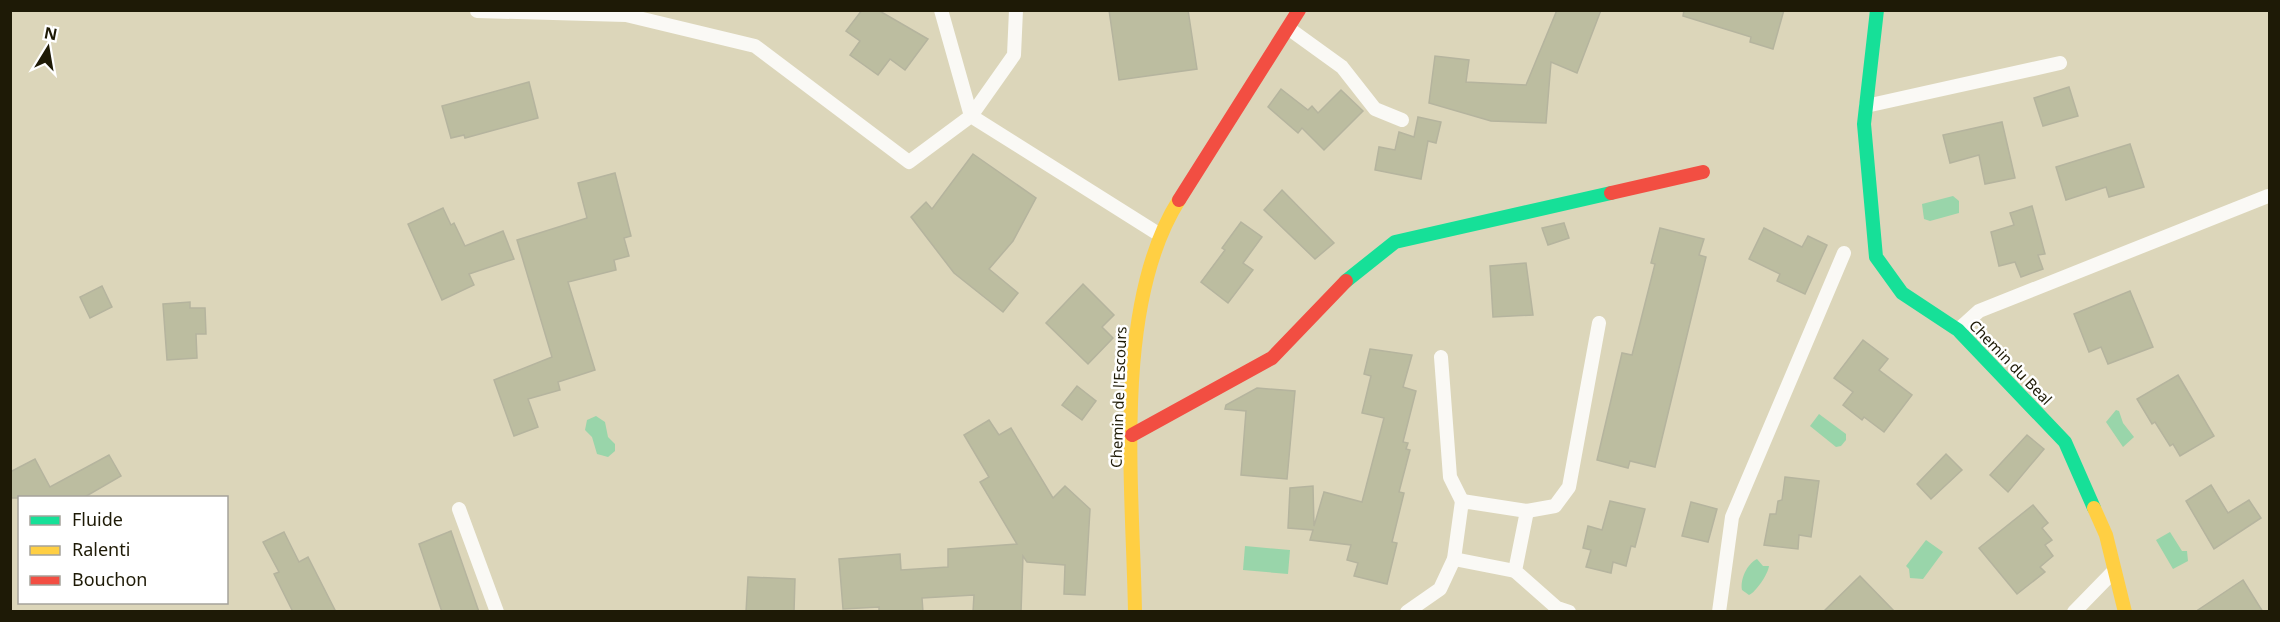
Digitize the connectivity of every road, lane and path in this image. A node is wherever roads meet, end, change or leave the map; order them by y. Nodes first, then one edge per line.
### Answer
1 (941, 10) edge
2 (1016, 10) edge
3 (1299, 10) edge
4 (1876, 10) edge
5 (477, 11) edge
6 (1288, 28) junction
7 (2060, 63) dead end
8 (1866, 106) junction
9 (971, 116) junction
10 (1402, 120) dead end
11 (1703, 172) dead end
12 (2268, 196) edge
13 (1161, 235) junction
14 (1844, 253) dead end
15 (1599, 323) dead end
16 (1958, 330) junction
17 (1441, 357) dead end
18 (1132, 435) junction
19 (1462, 501) junction
20 (459, 509) dead end
21 (1527, 511) junction
22 (1454, 559) junction
23 (1515, 571) junction
24 (2115, 571) junction
25 (497, 612) edge
26 (1135, 612) edge
27 (1407, 612) edge
28 (1569, 612) edge
29 (1719, 612) edge
30 (2074, 612) edge
31 (2125, 612) edge

1 - 9 lane
2 - 9 lane
3 - 6 street, Chemin de l'Escours
4 - 8 street, Chemin du Beal
5 - 9 lane
6 - 10 lane
6 - 13 street, Chemin de l'Escours
7 - 8 lane
8 - 16 street, Chemin du Beal
9 - 13 lane
11 - 18 street
12 - 16 lane
13 - 18 street, Chemin de l'Escours
14 - 29 lane
15 - 21 lane
16 - 24 street, Chemin du Beal
17 - 19 lane
18 - 26 street, Chemin de l'Escours
19 - 21 lane
19 - 22 lane
20 - 25 lane
21 - 23 lane
22 - 23 lane
22 - 27 lane
23 - 28 lane
24 - 30 lane
24 - 31 street, Chemin du Beal

